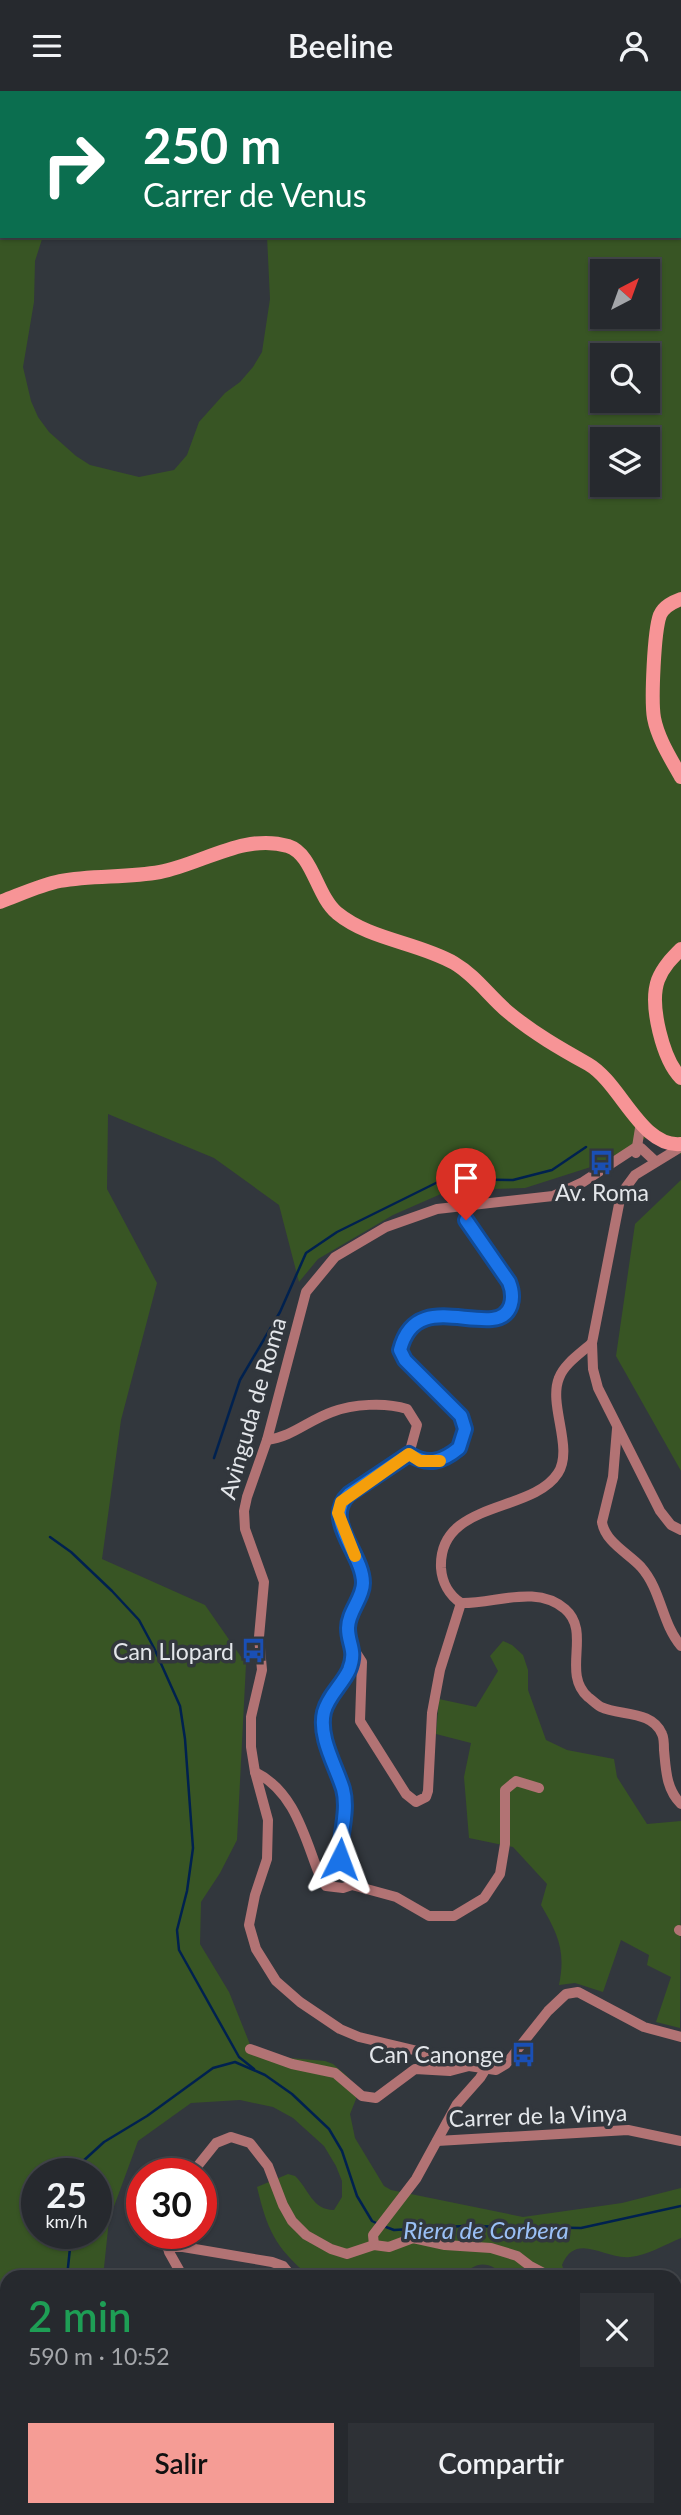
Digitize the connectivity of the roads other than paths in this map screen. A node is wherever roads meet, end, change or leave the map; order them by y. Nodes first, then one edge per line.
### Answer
1 (681, 599) edge
2 (681, 777) edge
3 (0, 902) edge
4 (681, 949) edge
5 (681, 1079) edge
6 (640, 1122) junction
7 (658, 1140) junction
8 (681, 1146) edge
9 (637, 1152) junction
10 (657, 1160) junction
11 (462, 1206) junction
12 (592, 1343) junction
13 (618, 1426) junction
14 (267, 1440) junction
15 (409, 1454) junction
16 (681, 1530) edge
17 (461, 1603) junction
18 (681, 1646) edge
19 (354, 1648) junction
20 (255, 1772) junction
21 (539, 1789) dead end
22 (681, 1804) edge
23 (352, 1885) junction
24 (681, 2037) edge
25 (250, 2049) dead end
26 (469, 2066) junction
27 (485, 2070) junction
28 (437, 2141) junction
29 (681, 2141) edge
30 (204, 2158) edge
31 (374, 2240) junction
32 (168, 2249) edge
33 (195, 2249) edge
34 (179, 2270) edge
35 (286, 2270) edge
36 (538, 2270) edge

1 - 2 street
3 - 6 street
4 - 5 street
6 - 7 street
6 - 9 street
7 - 8 street
7 - 9 street, Avinguda de Roma
7 - 10 street
8 - 10 street
9 - 10 street
9 - 11 street, Avinguda de Roma
10 - 12 street
11 - 14 street, Avinguda de Roma
11 - 15 street
12 - 13 street
12 - 17 street
13 - 16 street
13 - 18 street
14 - 15 street
14 - 20 street, Avinguda de Roma
15 - 19 street
17 - 19 street
17 - 22 street
19 - 23 street
20 - 23 street
20 - 26 street, Avinguda de Roma
21 - 23 street
24 - 27 street
25 - 26 street
26 - 27 street, Avinguda de Roma
27 - 28 street
28 - 29 street, Carrer de la Vinya
28 - 31 street
30 - 31 street
31 - 36 street
32 - 34 street
33 - 35 street

